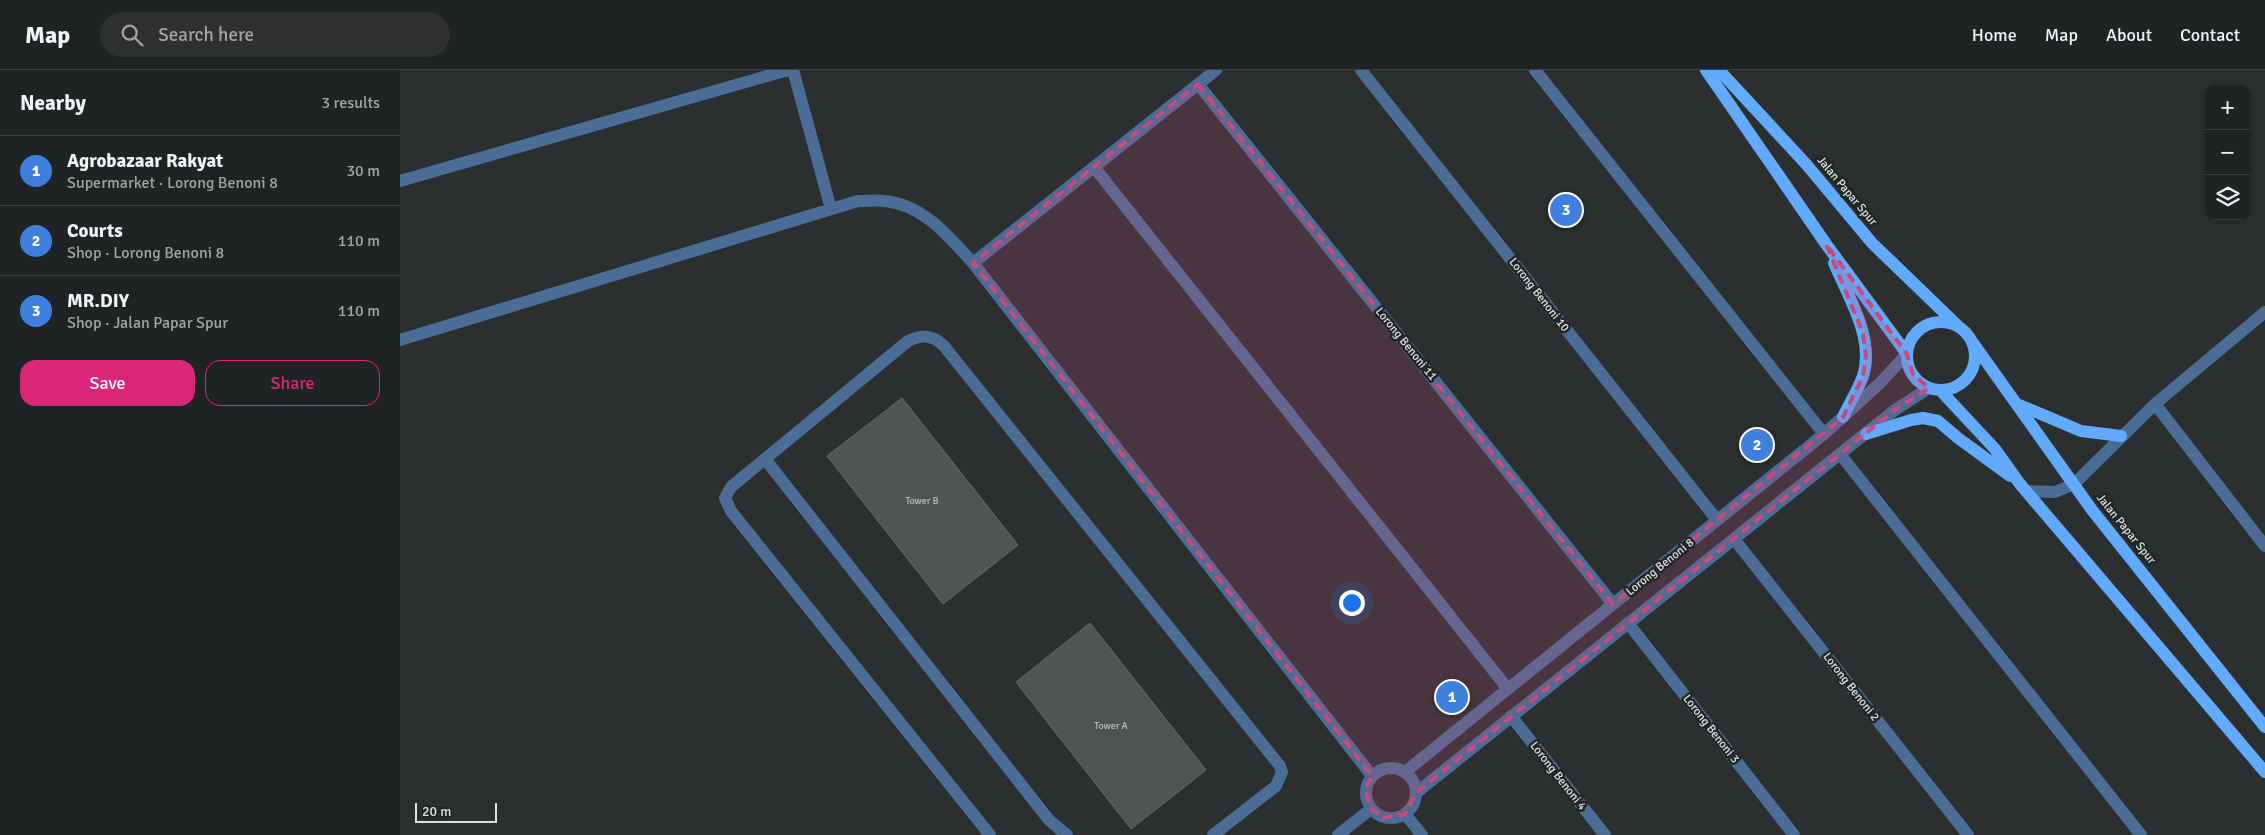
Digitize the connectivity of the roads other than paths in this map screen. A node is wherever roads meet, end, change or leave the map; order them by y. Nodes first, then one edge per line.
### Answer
1 (788, 70) edge
2 (793, 70) edge
3 (1216, 70) edge
4 (1361, 70) edge
5 (1535, 70) edge
6 (1706, 70) edge
7 (1718, 70) edge
8 (1198, 84) junction
9 (1094, 167) junction
10 (400, 181) edge
11 (831, 209) junction
12 (1826, 244) junction
13 (973, 263) junction
14 (2262, 319) edge
15 (1958, 326) junction
16 (400, 340) edge
17 (1973, 343) junction
18 (1907, 354) junction
19 (1935, 389) junction
20 (2017, 404) junction
21 (2155, 404) junction
22 (1843, 417) junction
23 (1824, 434) junction
24 (1866, 434) junction
25 (2122, 436) junction
26 (1840, 454) junction
27 (765, 459) junction
28 (2074, 484) junction
29 (2024, 487) junction
30 (1718, 520) junction
31 (1734, 539) junction
32 (2265, 546) edge
33 (1613, 604) junction
34 (1628, 623) junction
35 (1508, 689) junction
36 (1512, 716) junction
37 (2265, 728) edge
38 (1405, 772) junction
39 (2265, 772) edge
40 (1372, 776) junction
41 (1416, 793) junction
42 (1371, 809) junction
43 (1405, 814) junction
44 (1048, 820) junction
45 (990, 835) edge
46 (1058, 835) edge
47 (1067, 835) edge
48 (1213, 835) edge
49 (1338, 835) edge
50 (1422, 835) edge
51 (1604, 835) edge
52 (1794, 835) edge
53 (1968, 835) edge
54 (2141, 835) edge

1 - 10 street
2 - 11 street
3 - 8 street
4 - 30 street, Lorong Benoni 10
5 - 23 street
6 - 12 main road
7 - 15 main road, Jalan Papar Spur
8 - 9 street
8 - 33 street, Lorong Benoni 11
9 - 13 street
9 - 35 street
11 - 13 street
11 - 16 street
12 - 18 main road
12 - 22 main road
13 - 40 street
14 - 21 street
15 - 17 main road, Jalan Papar Spur
15 - 18 main road
17 - 19 main road
17 - 20 main road, Jalan Papar Spur
18 - 19 main road
18 - 22 street, Lorong Benoni 8
19 - 24 street, Lorong Benoni 8
19 - 29 main road
20 - 25 main road
20 - 28 main road, Jalan Papar Spur
21 - 25 street
21 - 32 street
22 - 23 street, Lorong Benoni 8
23 - 30 street, Lorong Benoni 8
24 - 26 street, Lorong Benoni 8
24 - 29 main road
25 - 28 street
26 - 31 street, Lorong Benoni 8
26 - 54 street
27 - 44 street
27 - 45 street
27 - 48 street
28 - 29 street
28 - 37 main road, Jalan Papar Spur
29 - 39 main road
30 - 33 street, Lorong Benoni 8
31 - 34 street, Lorong Benoni 8
31 - 53 street, Lorong Benoni 2
33 - 35 street, Lorong Benoni 8
34 - 36 street, Lorong Benoni 8
34 - 52 street, Lorong Benoni 3
35 - 38 street, Lorong Benoni 8
36 - 41 street, Lorong Benoni 8
36 - 51 street, Lorong Benoni 4
38 - 40 street
38 - 41 street
40 - 42 street
41 - 43 street
42 - 43 street
42 - 49 street
43 - 50 street
44 - 46 street
44 - 47 street

